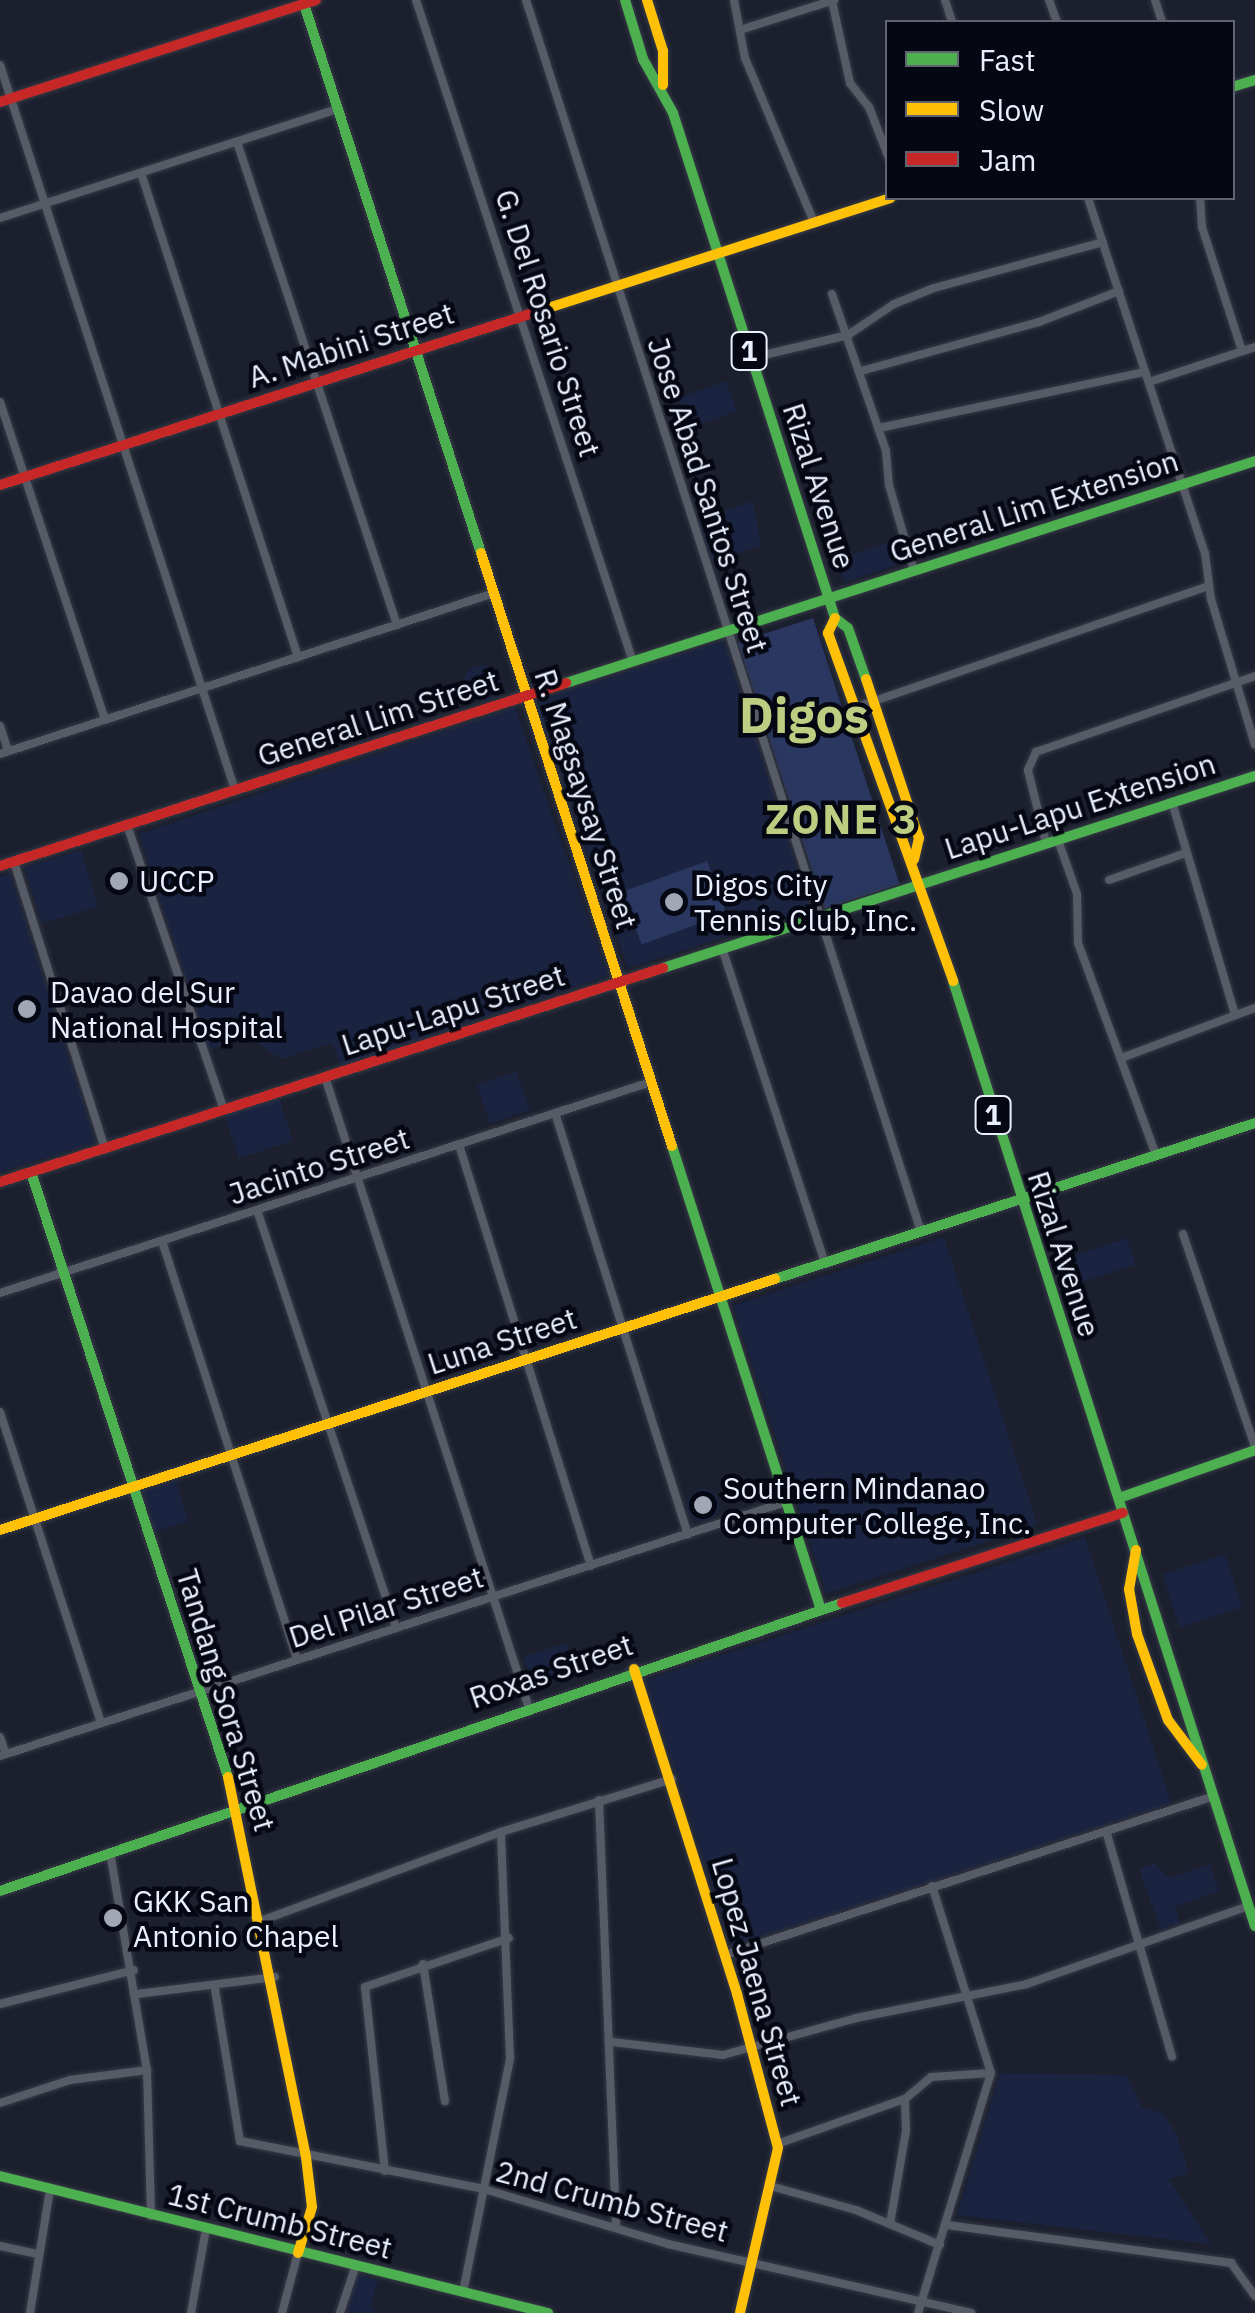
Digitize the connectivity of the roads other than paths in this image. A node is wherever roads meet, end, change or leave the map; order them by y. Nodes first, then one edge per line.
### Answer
1 (316, 0) edge
2 (416, 0) edge
3 (526, 0) edge
4 (625, 0) edge
5 (647, 0) edge
6 (734, 0) edge
7 (833, 0) edge
8 (304, 4) junction
9 (740, 30) junction
10 (0, 65) edge
11 (663, 85) junction
12 (5, 100) edge
13 (339, 109) junction
14 (237, 142) junction
15 (885, 148) edge
16 (141, 173) junction
17 (885, 200) edge
18 (1089, 200) edge
19 (1200, 200) edge
20 (44, 204) junction
21 (0, 218) edge
22 (814, 222) junction
23 (1102, 242) junction
24 (718, 253) junction
25 (616, 286) junction
26 (1119, 291) junction
27 (832, 294) dead end
28 (523, 316) junction
29 (848, 335) junction
30 (1255, 347) edge
31 (416, 350) junction
32 (1242, 352) junction
33 (751, 358) junction
34 (861, 370) junction
35 (1145, 372) junction
36 (318, 382) junction
37 (1149, 382) junction
38 (0, 402) edge
39 (219, 414) junction
40 (879, 428) junction
41 (124, 445) junction
42 (1255, 461) edge
43 (26, 477) junction
44 (1182, 484) junction
45 (0, 485) edge
46 (914, 571) junction
47 (1208, 586) junction
48 (494, 593) junction
49 (829, 599) junction
50 (835, 618) junction
51 (397, 625) junction
52 (730, 630) junction
53 (298, 657) junction
54 (633, 662) junction
55 (1255, 676) edge
56 (1235, 682) junction
57 (202, 688) junction
58 (527, 696) junction
59 (874, 702) junction
60 (854, 708) junction
61 (105, 720) junction
62 (0, 726) edge
63 (886, 736) junction
64 (866, 743) junction
65 (1255, 745) edge
66 (4, 753) edge
67 (1255, 776) edge
68 (235, 790) junction
69 (1172, 802) junction
70 (127, 825) junction
71 (1058, 840) junction
72 (1046, 844) junction
73 (1183, 854) junction
74 (914, 858) junction
75 (14, 862) junction
76 (0, 866) edge
77 (1110, 880) dead end
78 (921, 884) junction
79 (821, 916) junction
80 (722, 948) junction
81 (619, 982) junction
82 (1255, 1008) edge
83 (1234, 1015) junction
84 (1121, 1058) junction
85 (325, 1077) junction
86 (651, 1082) junction
87 (224, 1110) junction
88 (555, 1114) junction
89 (1255, 1124) edge
90 (459, 1144) junction
91 (104, 1148) junction
92 (1156, 1156) junction
93 (32, 1172) junction
94 (358, 1177) junction
95 (0, 1182) edge
96 (1020, 1200) junction
97 (257, 1210) junction
98 (921, 1232) junction
99 (1183, 1234) dead end
100 (162, 1241) junction
101 (825, 1263) junction
102 (63, 1273) junction
103 (0, 1293) edge
104 (720, 1297) junction
105 (619, 1330) junction
106 (524, 1360) junction
107 (427, 1392) junction
108 (0, 1412) edge
109 (326, 1424) junction
110 (1255, 1449) edge
111 (230, 1455) junction
112 (131, 1487) junction
113 (1119, 1498) junction
114 (786, 1502) junction
115 (1124, 1513) junction
116 (35, 1518) junction
117 (0, 1530) edge
118 (688, 1535) junction
119 (1136, 1550) junction
120 (591, 1566) junction
121 (493, 1597) junction
122 (821, 1609) junction
123 (396, 1628) junction
124 (297, 1660) junction
125 (634, 1670) junction
126 (200, 1691) junction
127 (528, 1705) junction
128 (101, 1723) junction
129 (0, 1737) edge
130 (3, 1755) edge
131 (1205, 1768) junction
132 (672, 1778) junction
133 (1214, 1796) junction
134 (599, 1800) junction
135 (237, 1806) junction
136 (1106, 1831) junction
137 (501, 1832) junction
138 (110, 1852) junction
139 (932, 1886) junction
140 (0, 1891) edge
141 (1249, 1897) edge
142 (263, 1920) junction
143 (1255, 1926) edge
144 (508, 1938) junction
145 (1140, 1947) junction
146 (725, 1955) junction
147 (423, 1964) junction
148 (134, 1970) junction
149 (275, 1977) junction
150 (214, 1989) junction
151 (137, 1994) junction
152 (971, 1997) junction
153 (0, 2004) edge
154 (612, 2042) junction
155 (751, 2048) junction
156 (1172, 2057) dead end
157 (146, 2070) junction
158 (990, 2073) junction
159 (904, 2099) junction
160 (444, 2101) dead end
161 (0, 2104) edge
162 (777, 2144) junction
163 (306, 2157) junction
164 (385, 2171) junction
165 (0, 2176) edge
166 (774, 2187) junction
167 (50, 2189) junction
168 (484, 2189) junction
169 (151, 2216) junction
170 (890, 2224) junction
171 (616, 2225) junction
172 (947, 2225) junction
173 (206, 2229) junction
174 (0, 2246) edge
175 (940, 2246) junction
176 (298, 2253) junction
177 (38, 2254) junction
178 (754, 2262) junction
179 (356, 2265) junction
180 (463, 2292) junction
181 (1255, 2296) edge
182 (922, 2300) junction
183 (30, 2313) edge
184 (191, 2313) edge
185 (282, 2313) edge
186 (340, 2313) edge
187 (548, 2313) edge
188 (740, 2313) edge
189 (918, 2313) edge
190 (971, 2313) edge

1 - 8 street
2 - 28 street, G. Del Rosario Street
3 - 25 street, Jose Abad Santos Street
4 - 11 street, Rizal Avenue / 1
5 - 11 street, Rizal Avenue / 1
6 - 9 street
7 - 9 street
7 - 15 street
8 - 12 street
8 - 13 street, R. Magsaysay Street
9 - 22 street
10 - 12 street
11 - 24 street, Rizal Avenue / 1
12 - 20 street
13 - 14 street
13 - 31 street, R. Magsaysay Street
14 - 16 street
14 - 36 street
16 - 20 street
16 - 39 street
17 - 22 street, A. Mabini Street
18 - 23 street
19 - 32 street
20 - 21 street
20 - 41 street
22 - 24 street, A. Mabini Street
23 - 26 street
23 - 29 street
24 - 25 street, A. Mabini Street
24 - 33 street, Rizal Avenue / 1
25 - 28 street, A. Mabini Street
25 - 52 street, Jose Abad Santos Street
26 - 34 street
26 - 35 street
27 - 29 street
28 - 31 street, A. Mabini Street
28 - 54 street, G. Del Rosario Street
29 - 33 street
29 - 34 street
30 - 32 street
31 - 36 street, A. Mabini Street
31 - 48 street, R. Magsaysay Street
32 - 37 street
33 - 49 street, Rizal Avenue / 1
34 - 40 street
35 - 37 street
35 - 40 street
36 - 39 street, A. Mabini Street
36 - 51 street
37 - 44 street
38 - 43 street
39 - 41 street, A. Mabini Street
39 - 53 street
40 - 46 street
41 - 43 street, A. Mabini Street
41 - 57 street
42 - 44 street, General Lim Extension
43 - 45 street, A. Mabini Street
43 - 61 street
44 - 46 street, General Lim Extension
44 - 47 street
46 - 49 street, General Lim Extension
47 - 56 street
47 - 59 street
48 - 51 street
48 - 58 street, R. Magsaysay Street
49 - 50 street, Rizal Avenue / 1
49 - 52 street, General Lim Street
50 - 59 street, Rizal Avenue / 1
50 - 60 street, Rizal Avenue / 1
51 - 53 street
52 - 54 street, General Lim Street
52 - 79 street, Jose Abad Santos Street
53 - 57 street
54 - 58 street, General Lim Street
55 - 56 street
56 - 65 street
56 - 72 street
57 - 61 street
57 - 68 street
58 - 68 street, General Lim Street
58 - 81 street, R. Magsaysay Street
59 - 60 street
59 - 63 street, Rizal Avenue / 1
60 - 64 street, Rizal Avenue / 1
61 - 66 street
62 - 66 street
63 - 64 street
63 - 74 street, Rizal Avenue / 1
64 - 74 street, Rizal Avenue / 1
67 - 69 street, Lapu-Lapu Extension
68 - 70 street, General Lim Street
69 - 71 street, Lapu-Lapu Extension
69 - 73 street
70 - 75 street, General Lim Street
70 - 87 street
71 - 72 street, Lapu-Lapu Extension
71 - 84 street
72 - 78 street, Lapu-Lapu Extension
73 - 77 street
73 - 83 street
74 - 78 street, Rizal Avenue / 1
75 - 76 street, General Lim Street
75 - 91 street
78 - 79 street, Lapu-Lapu Street
78 - 96 street, Rizal Avenue / 1
79 - 80 street, Lapu-Lapu Street
79 - 98 street, Jose Abad Santos Street
80 - 81 street, Lapu-Lapu Street
80 - 101 street
81 - 85 street, Lapu-Lapu Street
81 - 86 street, R. Magsaysay Street
82 - 83 street
83 - 84 street
84 - 92 street
85 - 87 street, Lapu-Lapu Street
85 - 94 street
86 - 88 street, Jacinto Street
86 - 104 street, R. Magsaysay Street
87 - 91 street, Lapu-Lapu Street
88 - 90 street, Jacinto Street
88 - 105 street
89 - 92 street, Luna Street
90 - 94 street, Jacinto Street
90 - 106 street
91 - 93 street, Lapu-Lapu Street
92 - 96 street, Luna Street
93 - 95 street, Lapu-Lapu Street
93 - 102 street, Tandang Sora Street
94 - 97 street, Jacinto Street
94 - 107 street
96 - 98 street, Luna Street
96 - 113 street, Rizal Avenue / 1
97 - 100 street, Jacinto Street
97 - 109 street
98 - 101 street, Luna Street
99 - 110 street
100 - 102 street, Jacinto Street
100 - 111 street
101 - 104 street, Luna Street
102 - 103 street, Jacinto Street
102 - 112 street, Tandang Sora Street
104 - 105 street, Luna Street
104 - 114 street, R. Magsaysay Street
105 - 106 street, Luna Street
105 - 118 street
106 - 107 street, Luna Street
106 - 120 street
107 - 109 street, Luna Street
107 - 121 street
108 - 116 street
109 - 111 street, Luna Street
109 - 123 street
110 - 113 street
111 - 112 street, Luna Street
111 - 124 street
112 - 116 street, Luna Street
112 - 126 street, Tandang Sora Street
113 - 115 street, Rizal Avenue / 1
114 - 118 street, Del Pilar Street
114 - 122 street, R. Magsaysay Street
115 - 119 street, Rizal Avenue / 1
115 - 122 street, Roxas Street
116 - 117 street, Luna Street
116 - 128 street
118 - 120 street, Del Pilar Street
119 - 131 street, Rizal Avenue / 1
119 - 131 street, Rizal Avenue / 1
120 - 121 street, Del Pilar Street
121 - 123 street, Del Pilar Street
121 - 127 street
122 - 125 street, Roxas Street
123 - 124 street, Del Pilar Street
124 - 126 street, Del Pilar Street
125 - 127 street, Roxas Street
125 - 132 street, Lopez Jaena Street
126 - 128 street, Del Pilar Street
126 - 135 street, Tandang Sora Street
127 - 135 street, Roxas Street
128 - 130 street, Del Pilar Street
129 - 130 street
131 - 133 street, Rizal Avenue / 1
132 - 134 street
132 - 146 street, Lopez Jaena Street
133 - 136 street
133 - 141 street, Rizal Avenue / 1
134 - 137 street
134 - 154 street
135 - 138 street, Roxas Street
135 - 142 street, Tandang Sora Street
136 - 139 street
136 - 145 street
137 - 142 street
137 - 144 street
138 - 140 street, Roxas Street
138 - 148 street
139 - 146 street
139 - 152 street
141 - 143 street, Rizal Avenue / 1
141 - 145 street
142 - 149 street, Tandang Sora Street
144 - 147 street
144 - 168 street
145 - 152 street
145 - 156 street
146 - 155 street, Lopez Jaena Street
147 - 160 street
147 - 164 street
148 - 151 street
148 - 153 street
149 - 150 street
149 - 163 street, Tandang Sora Street
150 - 151 street
150 - 163 street, 2nd Crumb Street
151 - 157 street
152 - 155 street
152 - 158 street
154 - 155 street
154 - 171 street
155 - 162 street, Lopez Jaena Street
157 - 161 street
157 - 169 street
158 - 159 street
158 - 172 street
159 - 162 street
159 - 170 street
162 - 166 street, Lopez Jaena Street
163 - 164 street, 2nd Crumb Street
163 - 176 street, Tandang Sora Street
164 - 168 street, 2nd Crumb Street
165 - 167 street, 1st Crumb Street
166 - 170 street
166 - 178 street, Lopez Jaena Street
167 - 169 street, 1st Crumb Street
167 - 177 street
168 - 171 street, 2nd Crumb Street
168 - 180 street
169 - 173 street, 1st Crumb Street
170 - 175 street
171 - 178 street, 2nd Crumb Street
172 - 175 street
172 - 181 street
173 - 176 street, 1st Crumb Street
173 - 184 street
174 - 177 street
175 - 182 street
176 - 179 street, 1st Crumb Street
176 - 185 street
177 - 183 street
178 - 182 street, 2nd Crumb Street
178 - 188 street, Lopez Jaena Street
179 - 180 street, 1st Crumb Street
179 - 186 street
180 - 187 street, 1st Crumb Street
182 - 189 street
182 - 190 street, 2nd Crumb Street

